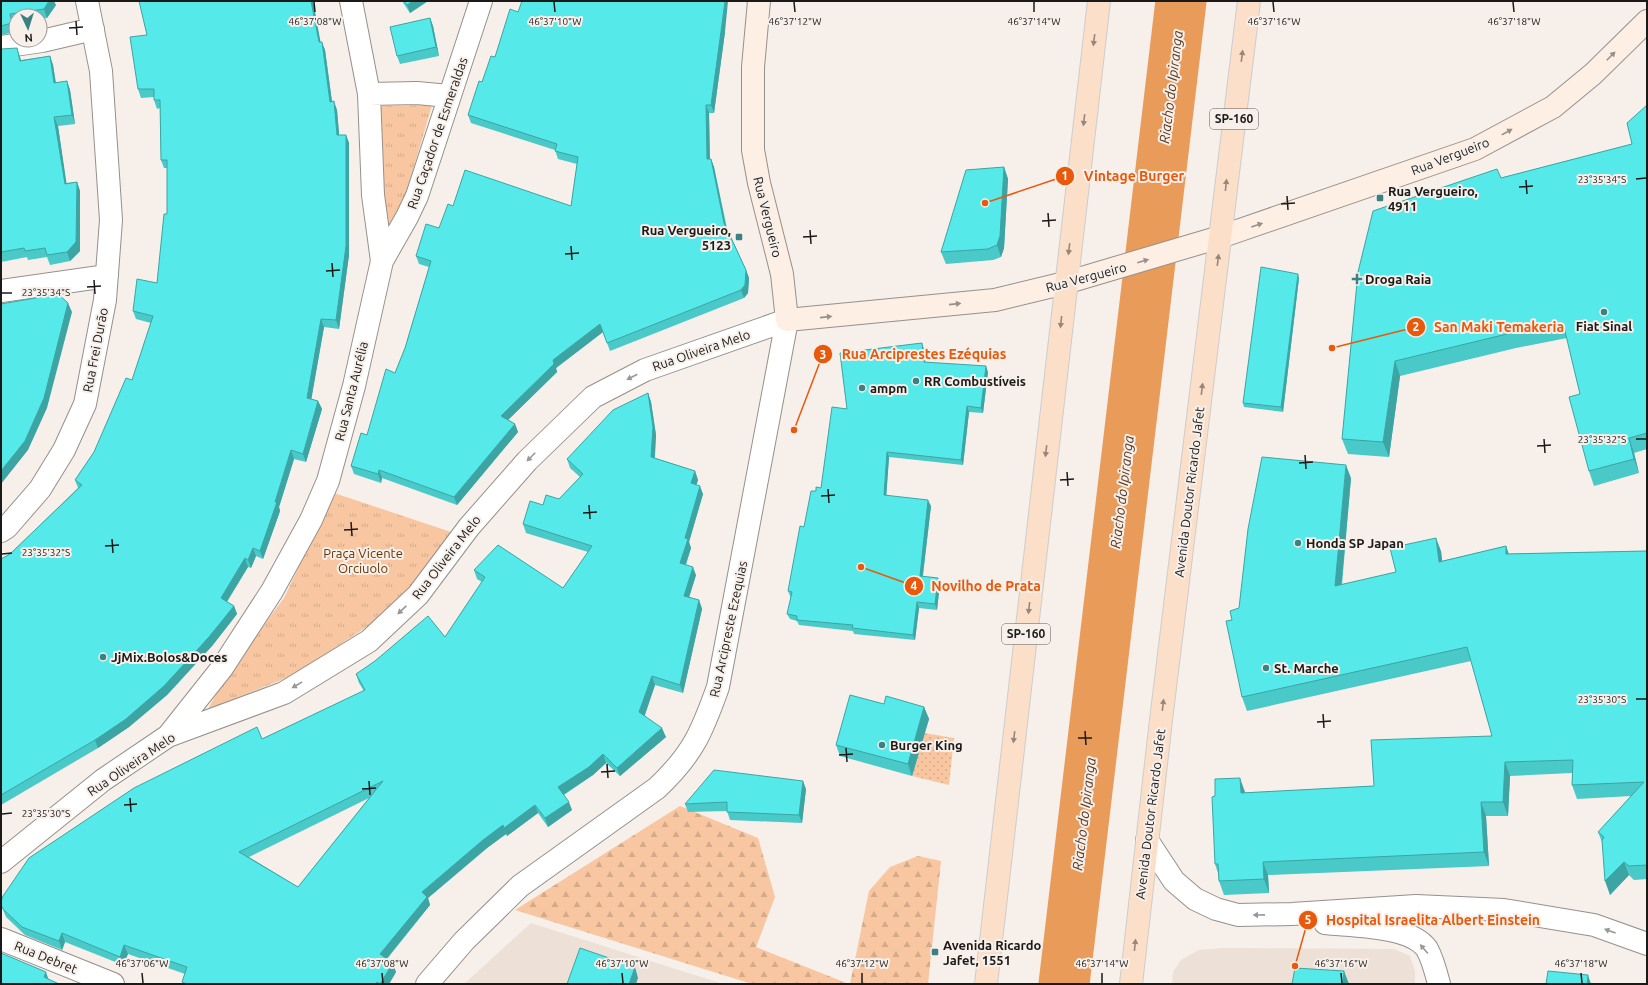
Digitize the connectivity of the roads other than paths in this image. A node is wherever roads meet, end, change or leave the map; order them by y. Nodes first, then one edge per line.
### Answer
1 (87, 1) edge
2 (350, 1) edge
3 (481, 1) edge
4 (759, 1) edge
5 (1098, 1) edge
6 (1249, 1) edge
7 (1647, 20) edge
8 (93, 29) junction
9 (1, 47) edge
10 (369, 94) junction
11 (449, 96) junction
12 (1220, 238) junction
13 (382, 262) junction
14 (107, 276) junction
15 (1065, 283) junction
16 (1, 291) edge
17 (787, 320) junction
18 (1, 531) edge
19 (168, 736) junction
20 (1147, 840) junction
21 (1, 862) edge
22 (1292, 914) junction
23 (1, 939) edge
24 (1647, 944) edge
25 (113, 984) edge
26 (427, 984) edge
27 (986, 984) edge
28 (1131, 984) edge
29 (1439, 984) edge

1 - 8 street, Rua Frei Durão
2 - 10 street, Rua Santa Aurélia
3 - 11 street, Rua Caçador de Esmeraldas
4 - 17 main road, Rua Vergueiro
5 -> 15 main road, SP-160
12 -> 6 main road, Avenida Doutor Ricardo Jafet / SP-160
12 -> 7 main road, Rua Vergueiro
8 - 9 street
8 - 14 street, Rua Frei Durão
10 - 11 street
10 - 13 street, Rua Santa Aurélia
11 - 13 street, Rua Caçador de Esmeraldas
15 -> 12 main road, Rua Vergueiro
20 -> 12 main road, Avenida Doutor Ricardo Jafet / SP-160
13 - 19 street, Rua Santa Aurélia
14 - 16 street
14 - 18 street, Rua Frei Durão
17 -> 15 main road, Rua Vergueiro
15 -> 27 main road, SP-160
17 -> 19 street, Rua Oliveira Melo
17 - 26 street, Rua Arcipreste Ezequias
19 - 21 street, Rua Oliveira Melo
22 -> 20 street
28 -> 20 main road, Avenida Doutor Ricardo Jafet / SP-160
24 -> 22 street
29 -> 22 street
23 - 25 street, Rua Debret

